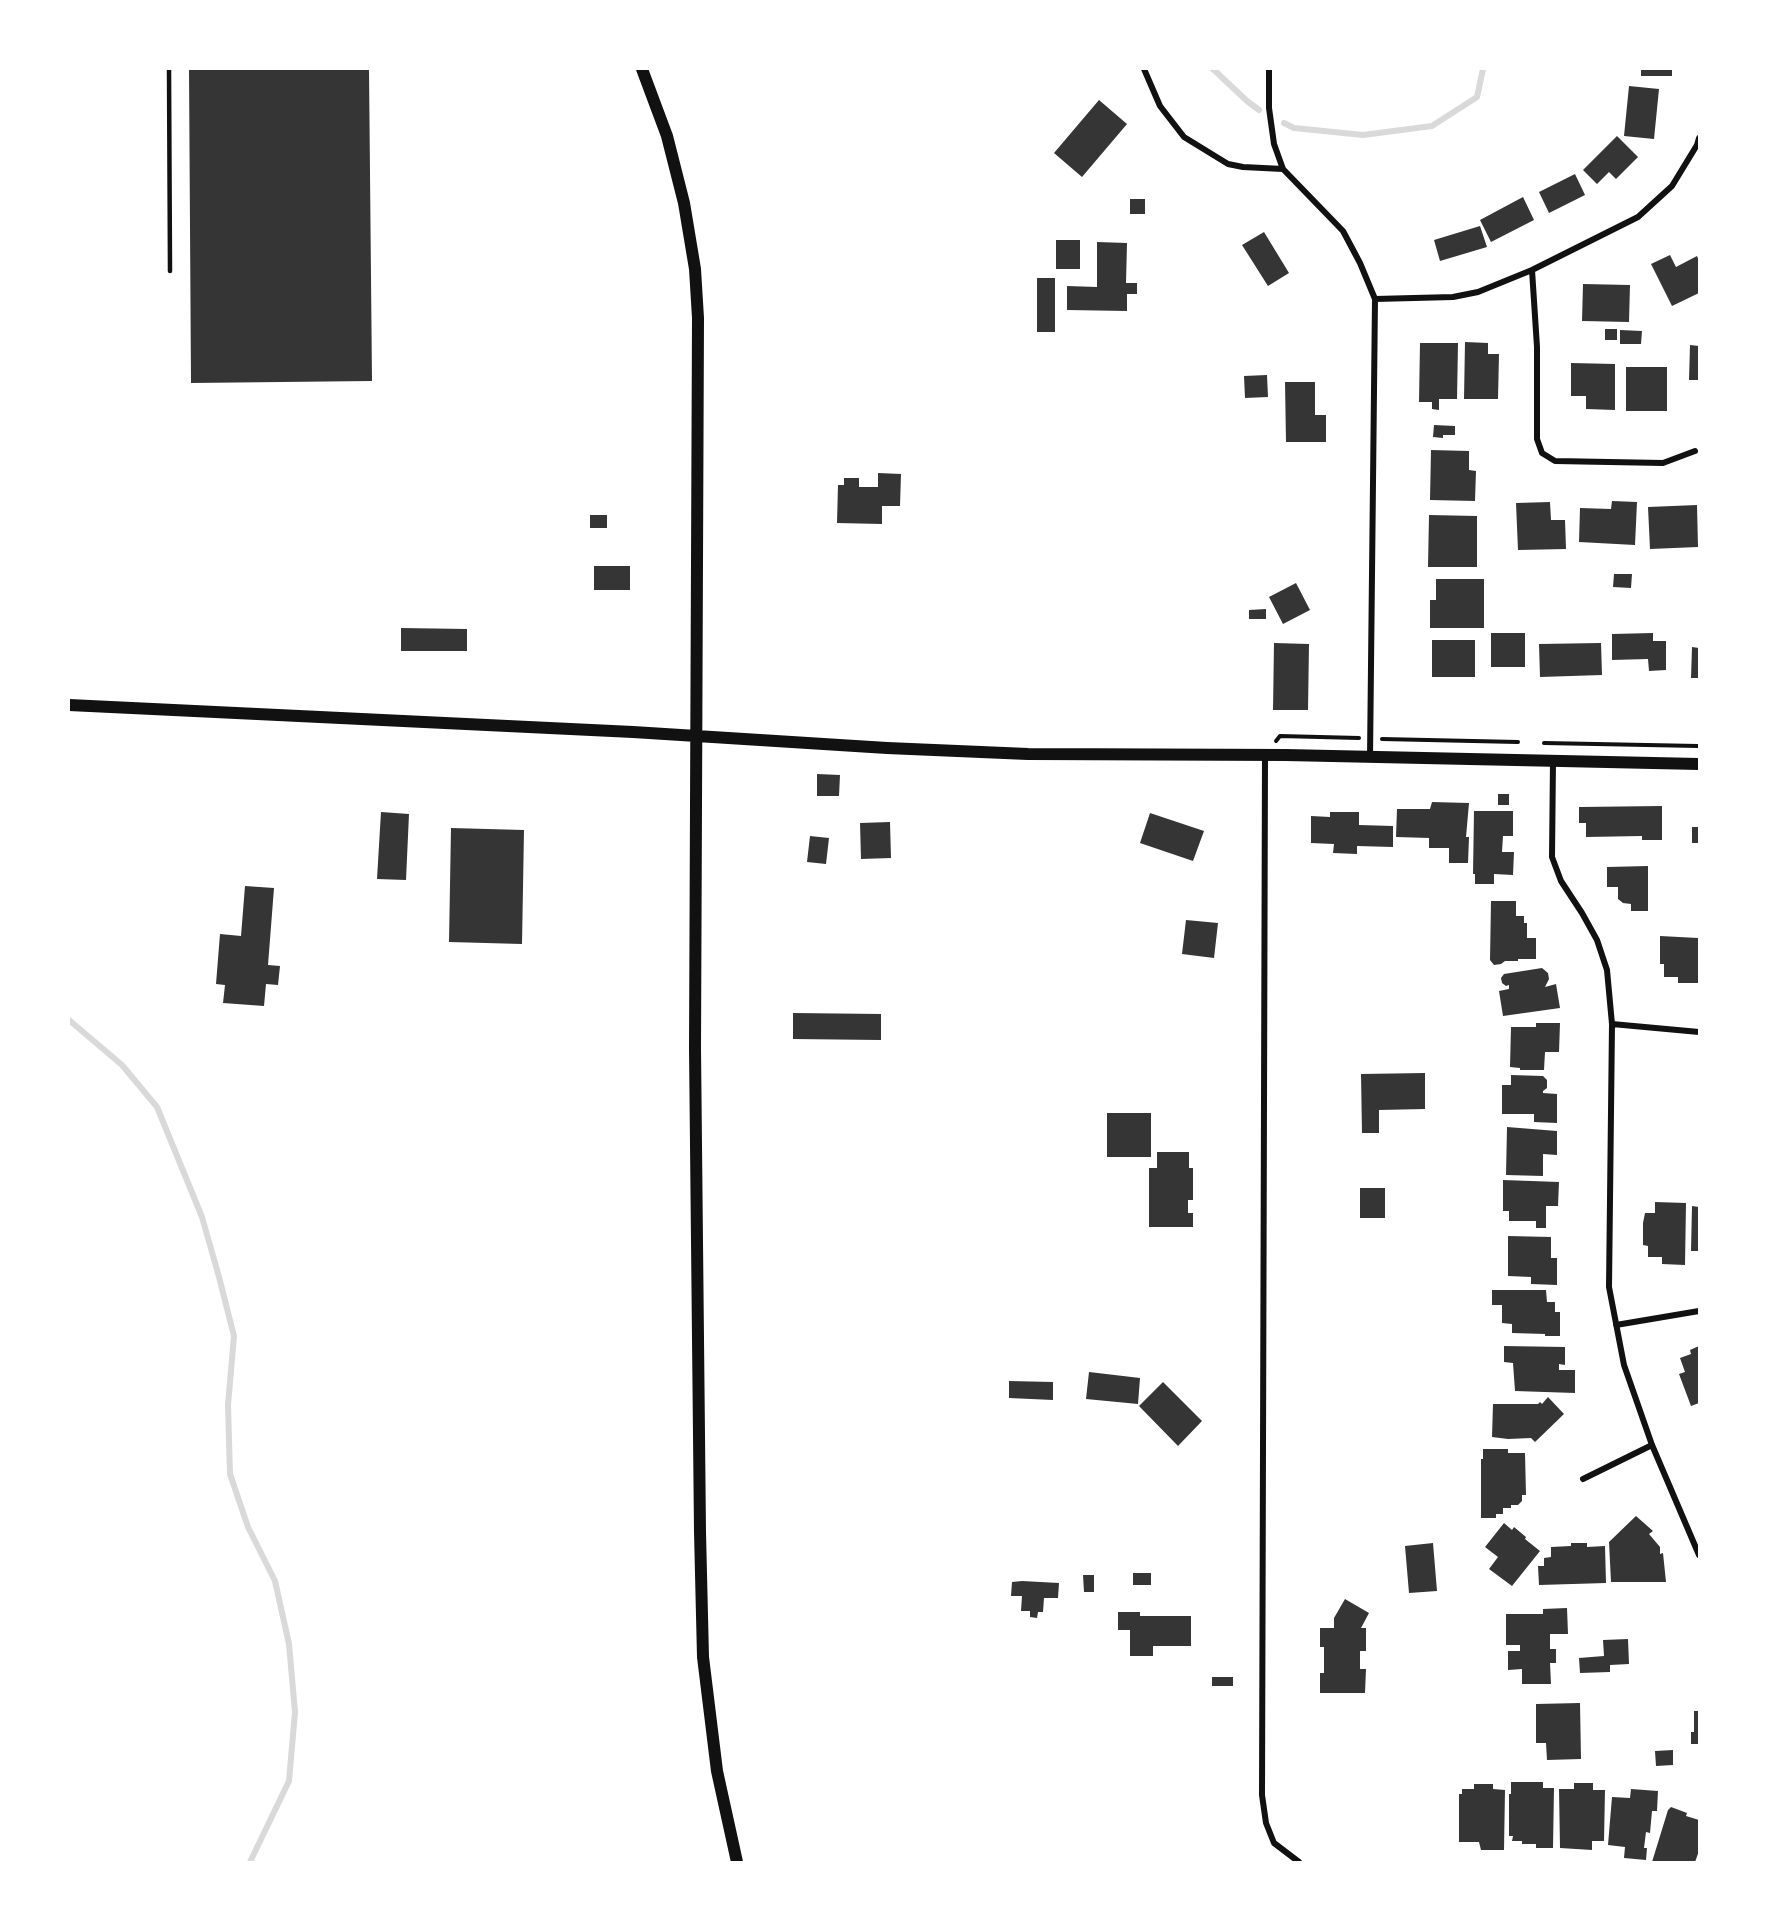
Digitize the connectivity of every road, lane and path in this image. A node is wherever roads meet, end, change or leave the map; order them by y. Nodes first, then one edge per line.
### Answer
1 (169, 69) edge
2 (642, 69) edge
3 (1144, 69) edge
4 (1269, 69) edge
5 (1699, 138) edge
6 (1283, 170) junction
7 (1532, 270) junction
8 (170, 271) dead end
9 (1375, 299) junction
10 (1695, 451) dead end
11 (69, 705) edge
12 (697, 736) junction
13 (1286, 736) dead end
14 (1341, 737) dead end
15 (1409, 739) dead end
16 (1528, 742) dead end
17 (1540, 743) dead end
18 (1699, 746) edge
19 (1265, 755) junction
20 (1370, 757) junction
21 (1554, 761) junction
22 (1699, 764) edge
23 (1612, 1024) junction
24 (1699, 1032) edge
25 (1699, 1311) edge
26 (1616, 1324) junction
27 (1652, 1445) junction
28 (1583, 1479) dead end
29 (1699, 1555) edge
30 (737, 1862) edge
31 (1299, 1862) edge

1 - 8 lane
2 - 12 main road
3 - 6 street
4 - 6 street
5 - 7 street
6 - 9 street
7 - 9 street
7 - 10 street
9 - 20 street
11 - 12 main road
12 - 19 main road
12 - 30 main road
13 - 14 path
15 - 16 path
17 - 18 path
19 - 20 main road
19 - 31 street
20 - 21 main road
21 - 22 main road
21 - 23 street
23 - 24 street
23 - 26 street
25 - 26 street
26 - 27 street
27 - 28 street
27 - 29 street

